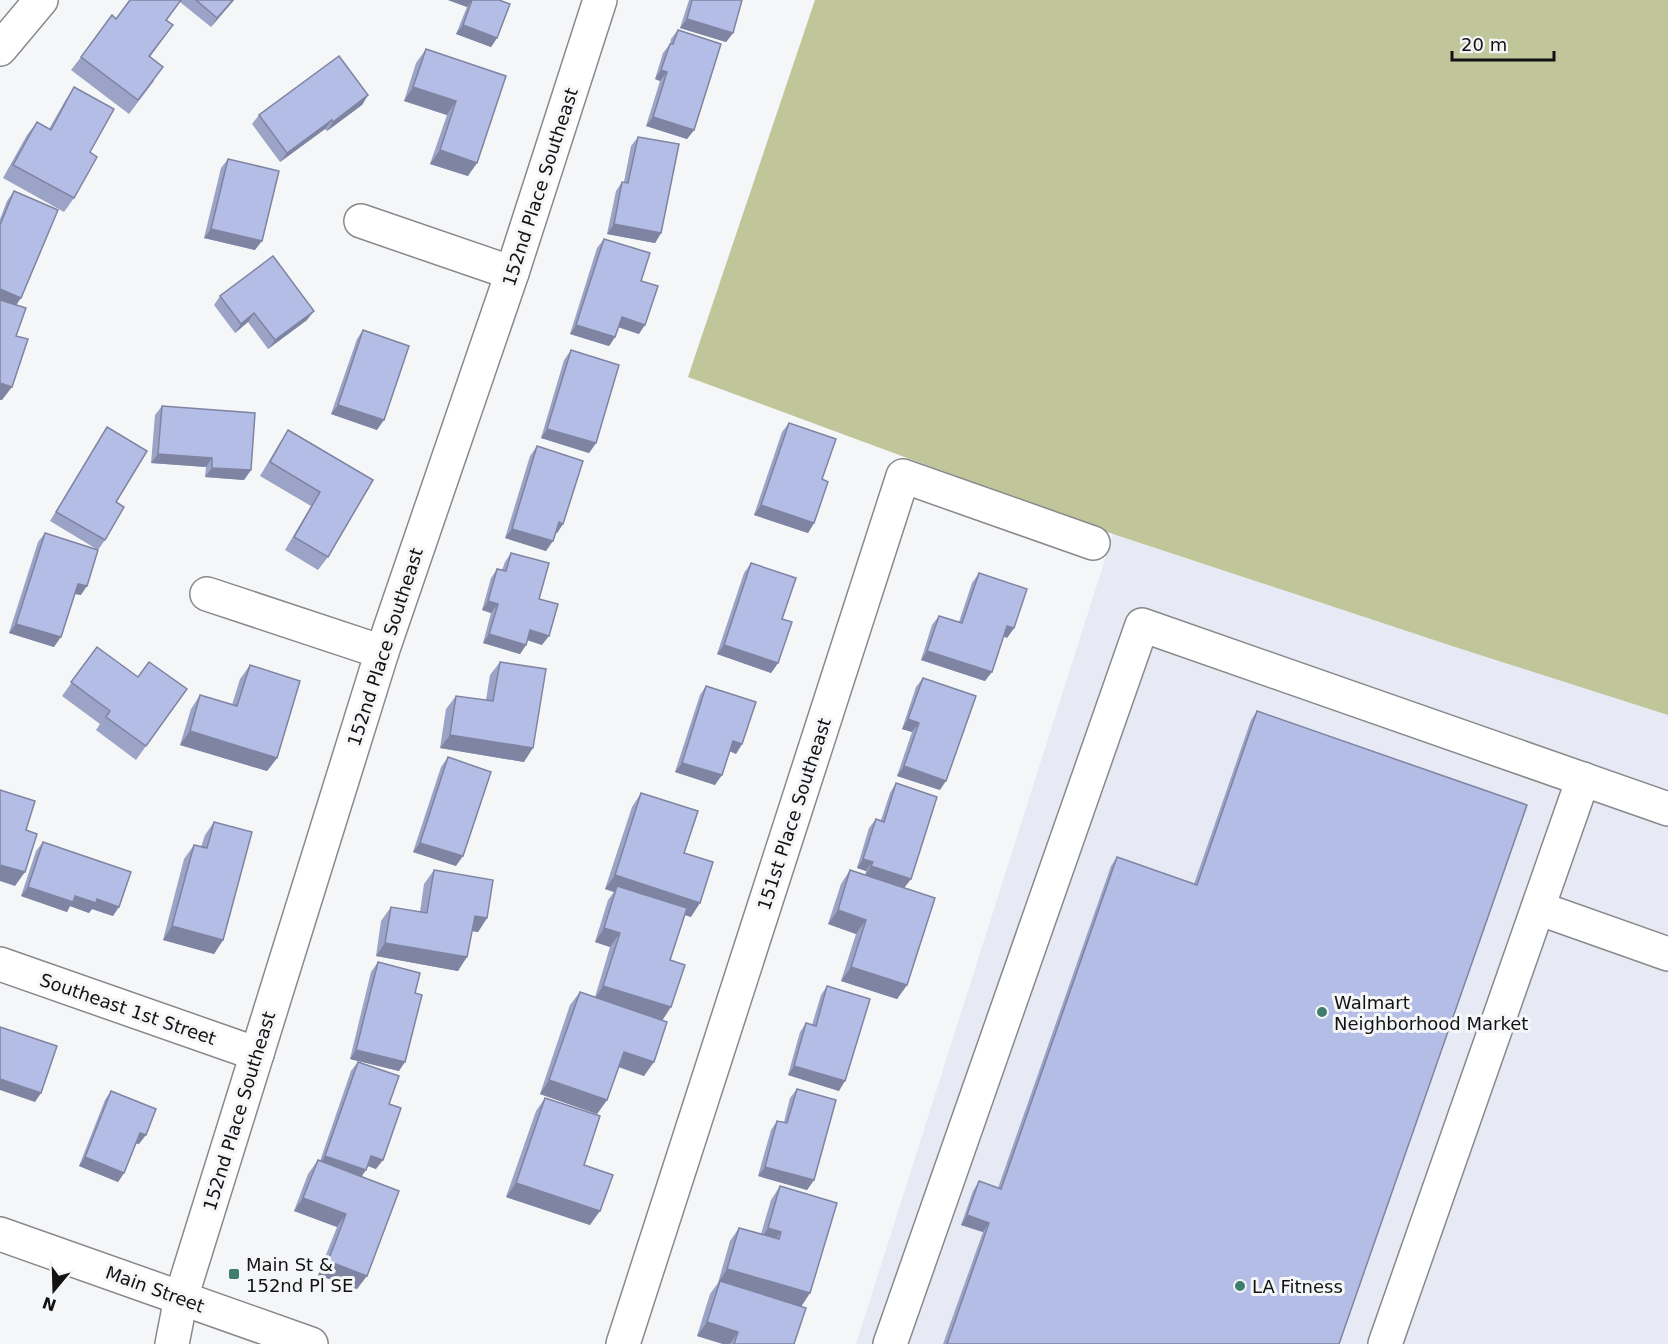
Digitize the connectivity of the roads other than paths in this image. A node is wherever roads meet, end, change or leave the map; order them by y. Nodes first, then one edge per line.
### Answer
1 (41, 0) edge
2 (600, 0) edge
3 (0, 49) edge
4 (361, 220) dead end
5 (512, 273) junction
6 (1094, 543) dead end
7 (207, 594) dead end
8 (382, 652) junction
9 (1583, 779) junction
10 (1668, 809) edge
11 (1538, 908) junction
12 (1668, 954) edge
13 (0, 964) edge
14 (257, 1054) junction
15 (0, 1234) edge
16 (181, 1298) junction
17 (172, 1344) edge
18 (311, 1344) edge
19 (623, 1344) edge
20 (890, 1344) edge
21 (1385, 1344) edge

1 - 3 street
2 - 5 street, 152nd Place Southeast
4 - 5 street
5 - 8 street, 152nd Place Southeast
6 - 19 street, 151st Place Southeast
7 - 8 street
8 - 14 street, 152nd Place Southeast
9 - 10 street
9 - 11 street
9 - 20 street
11 - 12 street
11 - 21 street
13 - 14 street, Southeast 1st Street
14 - 16 street, 152nd Place Southeast
15 - 16 street, Main Street
16 - 17 street, 152nd Place Southeast
16 - 18 street, Main Street

